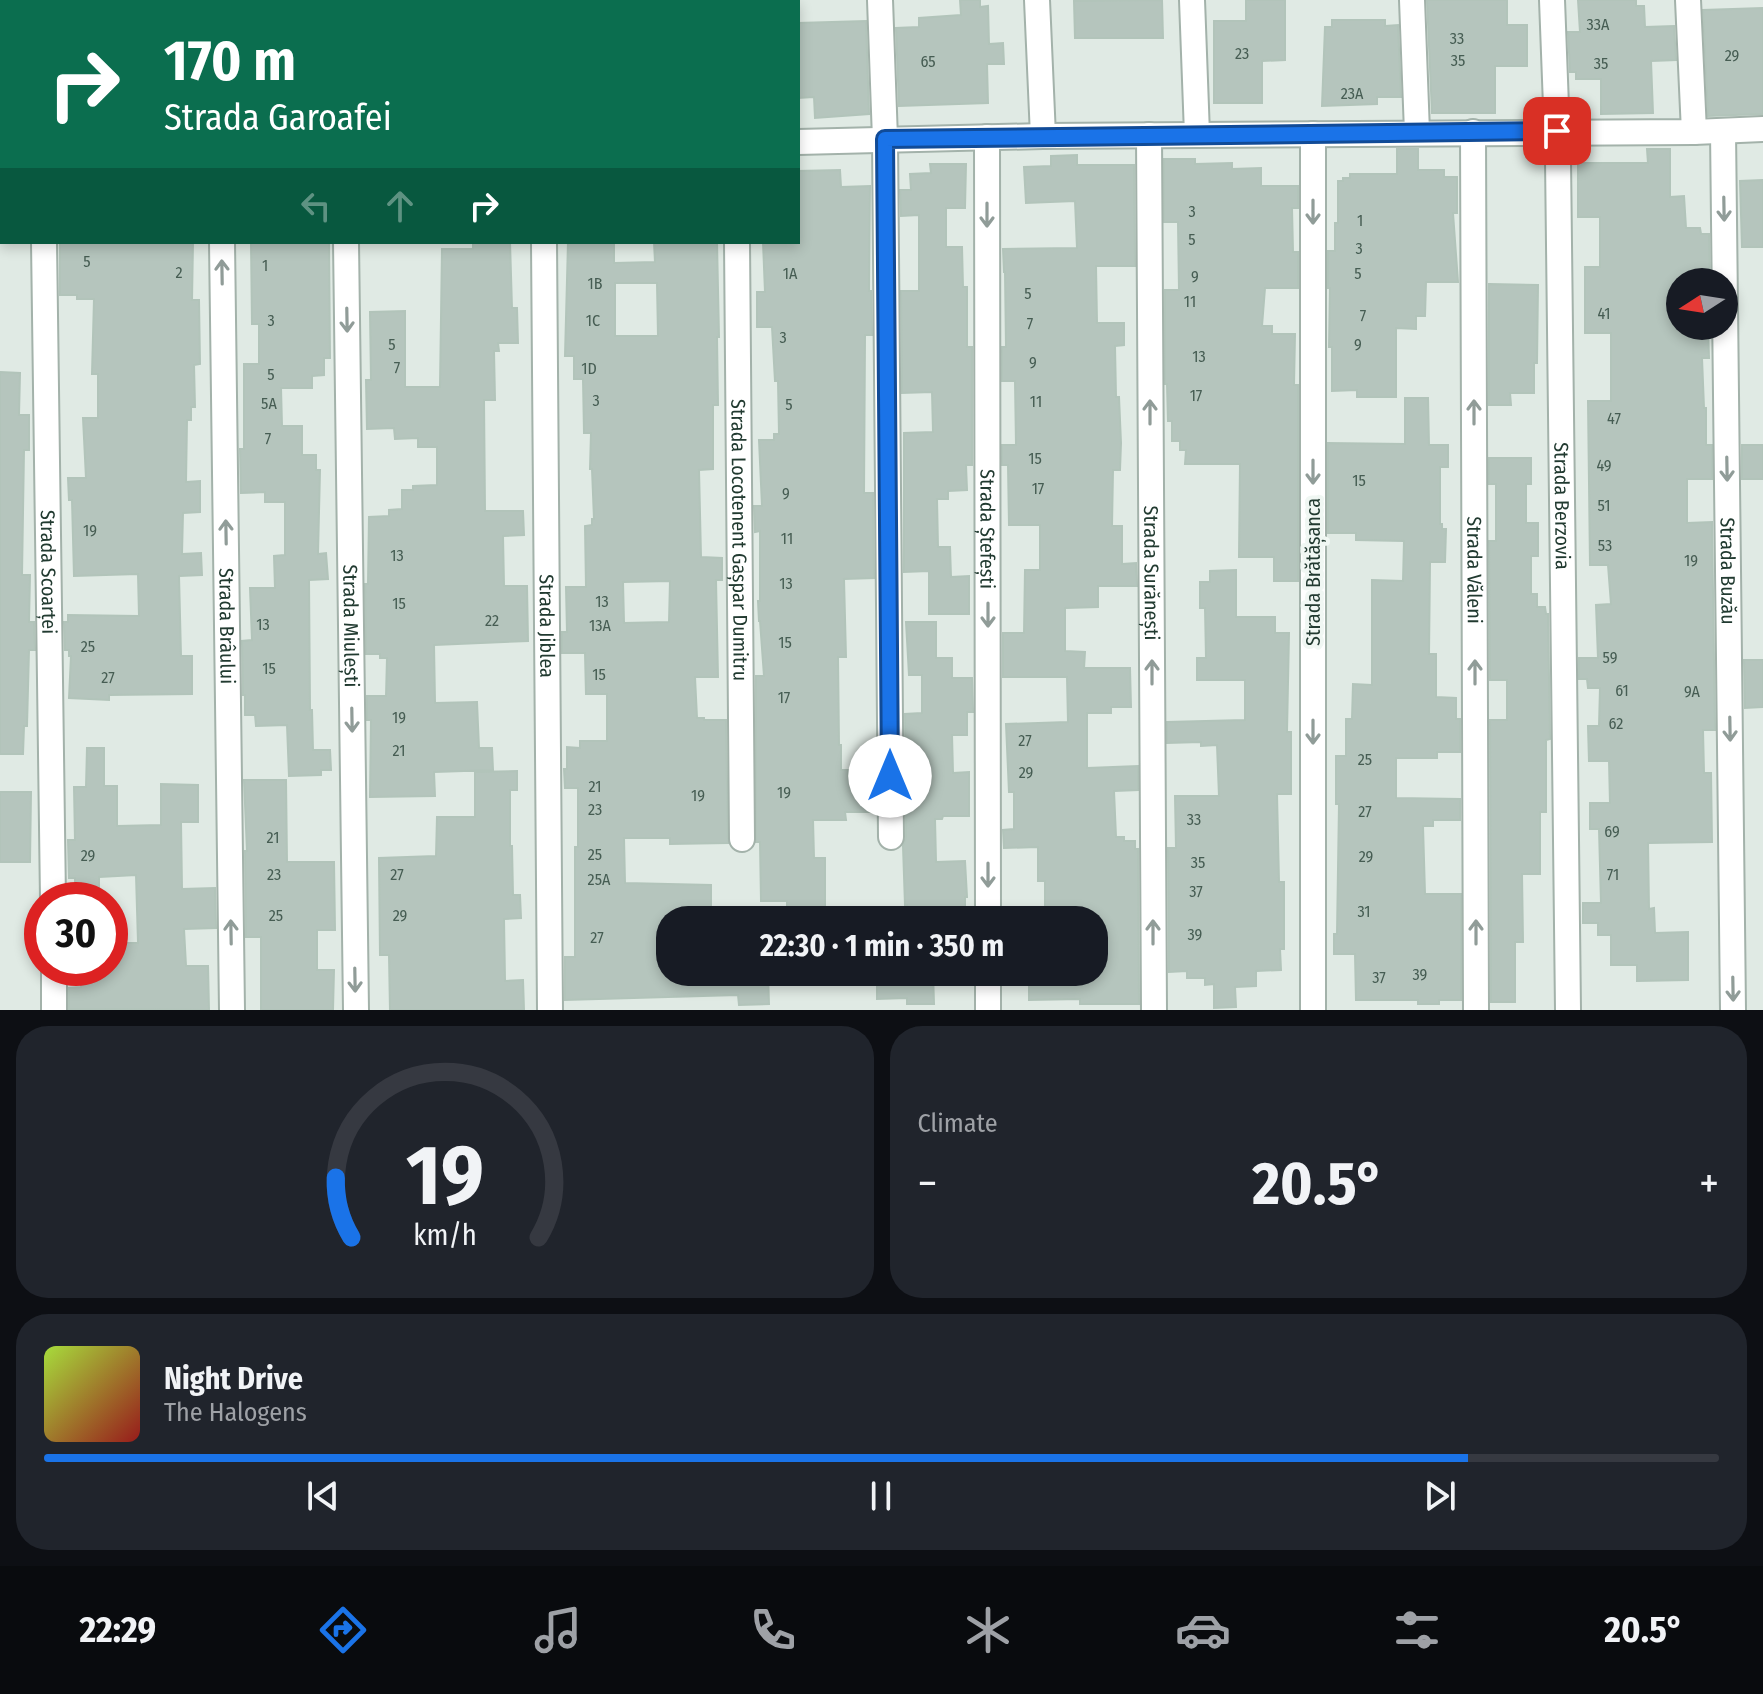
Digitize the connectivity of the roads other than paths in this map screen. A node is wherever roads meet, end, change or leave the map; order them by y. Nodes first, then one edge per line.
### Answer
1 (880, 0) edge
2 (1037, 0) edge
3 (1192, 0) edge
4 (1412, 0) edge
5 (1552, 0) edge
6 (1688, 0) edge
7 (1763, 129) edge
8 (1557, 131) junction
9 (1723, 131) junction
10 (1417, 132) junction
11 (1473, 132) junction
12 (1694, 132) junction
13 (1197, 134) junction
14 (1313, 134) junction
15 (1149, 135) junction
16 (1043, 136) junction
17 (987, 137) junction
18 (885, 139) junction
19 (800, 142) edge
20 (44, 244) edge
21 (222, 244) edge
22 (346, 244) edge
23 (544, 244) edge
24 (737, 244) edge
25 (891, 837) dead end
26 (742, 839) dead end
27 (53, 882) edge
28 (988, 906) edge
29 (54, 986) edge
30 (988, 986) edge
31 (54, 1010) edge
32 (232, 1010) edge
33 (356, 1010) edge
34 (550, 1010) edge
35 (988, 1010) edge
36 (1154, 1010) edge
37 (1313, 1010) edge
38 (1476, 1010) edge
39 (1568, 1010) edge
40 (1733, 1010) edge

1 - 18 street
2 - 16 street
3 - 13 street
4 - 10 street
5 - 8 street, Strada Berzovia
6 - 12 street
7 - 9 street
8 - 11 street
8 - 12 street
8 - 39 street, Strada Berzovia
9 - 12 street
9 -> 40 street, Strada Buzău
10 - 11 street
10 - 14 street
38 -> 11 street, Strada Văleni
13 - 14 street
13 - 15 street
14 -> 37 street, Strada Brătășanca
15 - 16 street
36 -> 15 street, Strada Surănești
16 - 17 street
17 - 18 street
17 -> 28 street, Strada Ștefești
18 - 19 street
18 - 25 street
20 - 27 street, Strada Scoarței
32 -> 21 street, Strada Brâului
22 -> 33 street, Strada Miulești
23 - 34 street, Strada Jiblea
24 - 26 street, Strada Locotenent Gașpar Dumitru
29 - 31 street
30 - 35 street

